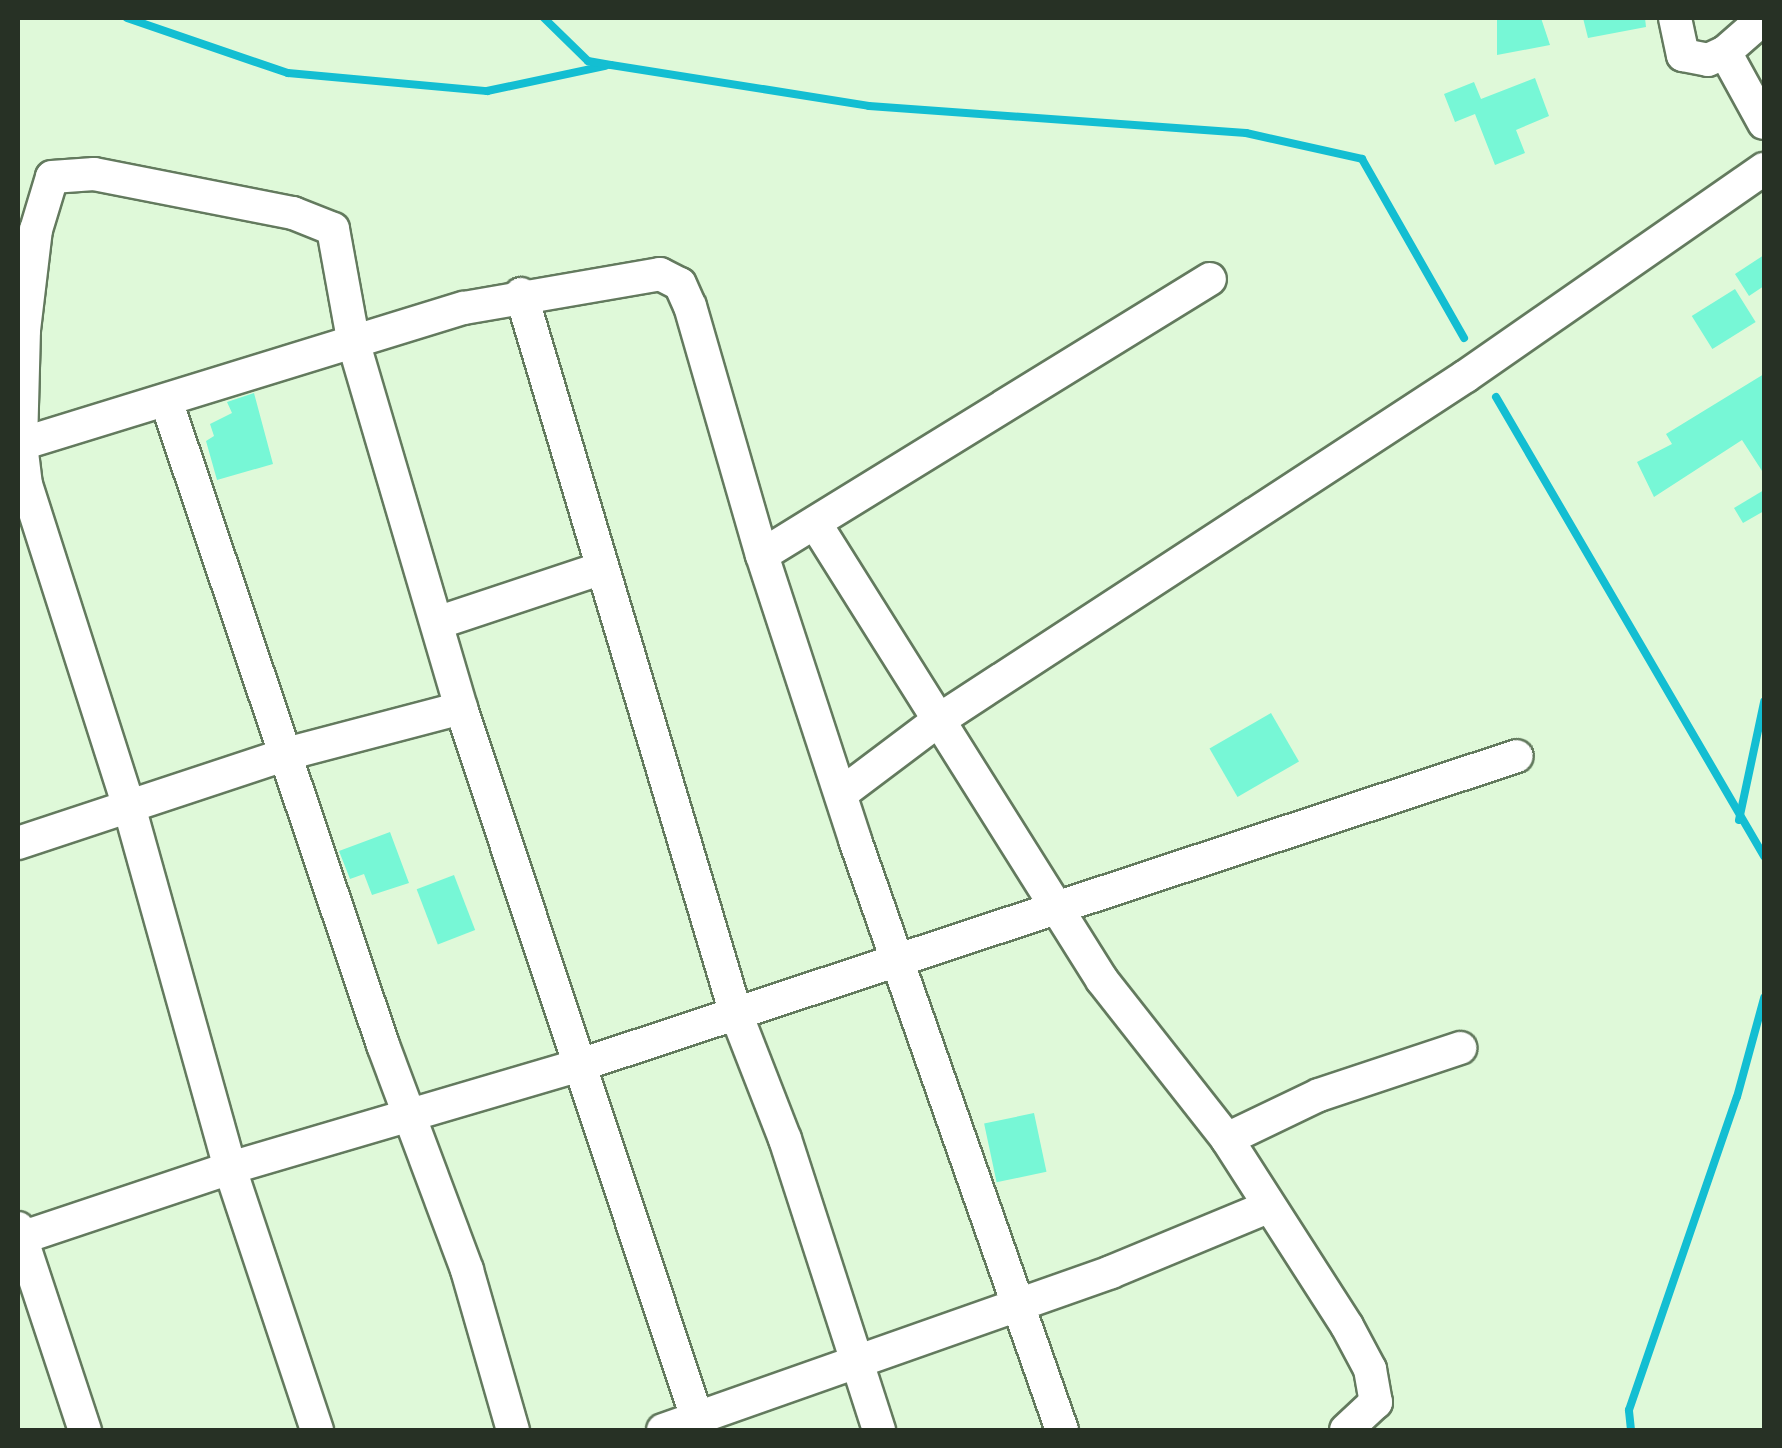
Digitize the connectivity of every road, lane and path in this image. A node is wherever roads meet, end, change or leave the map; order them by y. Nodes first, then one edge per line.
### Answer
1 (1674, 18) edge
2 (1764, 18) edge
3 (1725, 52) junction
4 (1764, 124) edge
5 (1764, 170) edge
6 (1210, 280) dead end
7 (521, 294) junction
8 (354, 344) junction
9 (166, 400) junction
10 (21, 444) junction
11 (815, 522) junction
12 (762, 556) junction
13 (602, 568) junction
14 (440, 622) junction
15 (461, 708) junction
16 (939, 720) junction
17 (290, 754) junction
18 (1516, 756) dead end
19 (842, 793) junction
20 (128, 807) junction
21 (18, 843) edge
22 (1063, 909) junction
23 (899, 960) junction
24 (736, 1011) junction
25 (1460, 1048) dead end
26 (583, 1064) junction
27 (412, 1114) junction
28 (1226, 1139) junction
29 (230, 1168) junction
30 (1268, 1207) junction
31 (19, 1235) edge
32 (1018, 1304) junction
33 (854, 1365) junction
34 (699, 1424) edge
35 (85, 1430) edge
36 (317, 1430) edge
37 (514, 1430) edge
38 (663, 1430) edge
39 (879, 1430) edge
40 (1062, 1430) edge
41 (1346, 1430) edge

1 - 3 street
2 - 3 street
3 - 4 street
5 - 16 street
6 - 11 street
7 - 8 street
7 - 12 street
7 - 13 street
8 - 9 street
8 - 10 street
8 - 14 street
9 - 10 street
9 - 17 street
10 - 20 street
11 - 12 street
11 - 16 street
12 - 19 street
13 - 14 street
13 - 24 street
14 - 15 street
15 - 17 street
15 - 26 street
16 - 19 street
16 - 22 street
17 - 20 street
17 - 27 street
18 - 22 street
19 - 23 street
20 - 21 street
20 - 29 street
22 - 23 street
22 - 28 street
23 - 24 street
23 - 32 street
24 - 26 street
24 - 33 street
25 - 28 street
26 - 27 street
26 - 34 street
27 - 29 street
27 - 37 street
28 - 30 street
29 - 31 street
29 - 36 street
30 - 32 street
30 - 41 street
31 - 35 street
32 - 33 street
32 - 40 street
33 - 34 street
33 - 39 street
34 - 38 street

